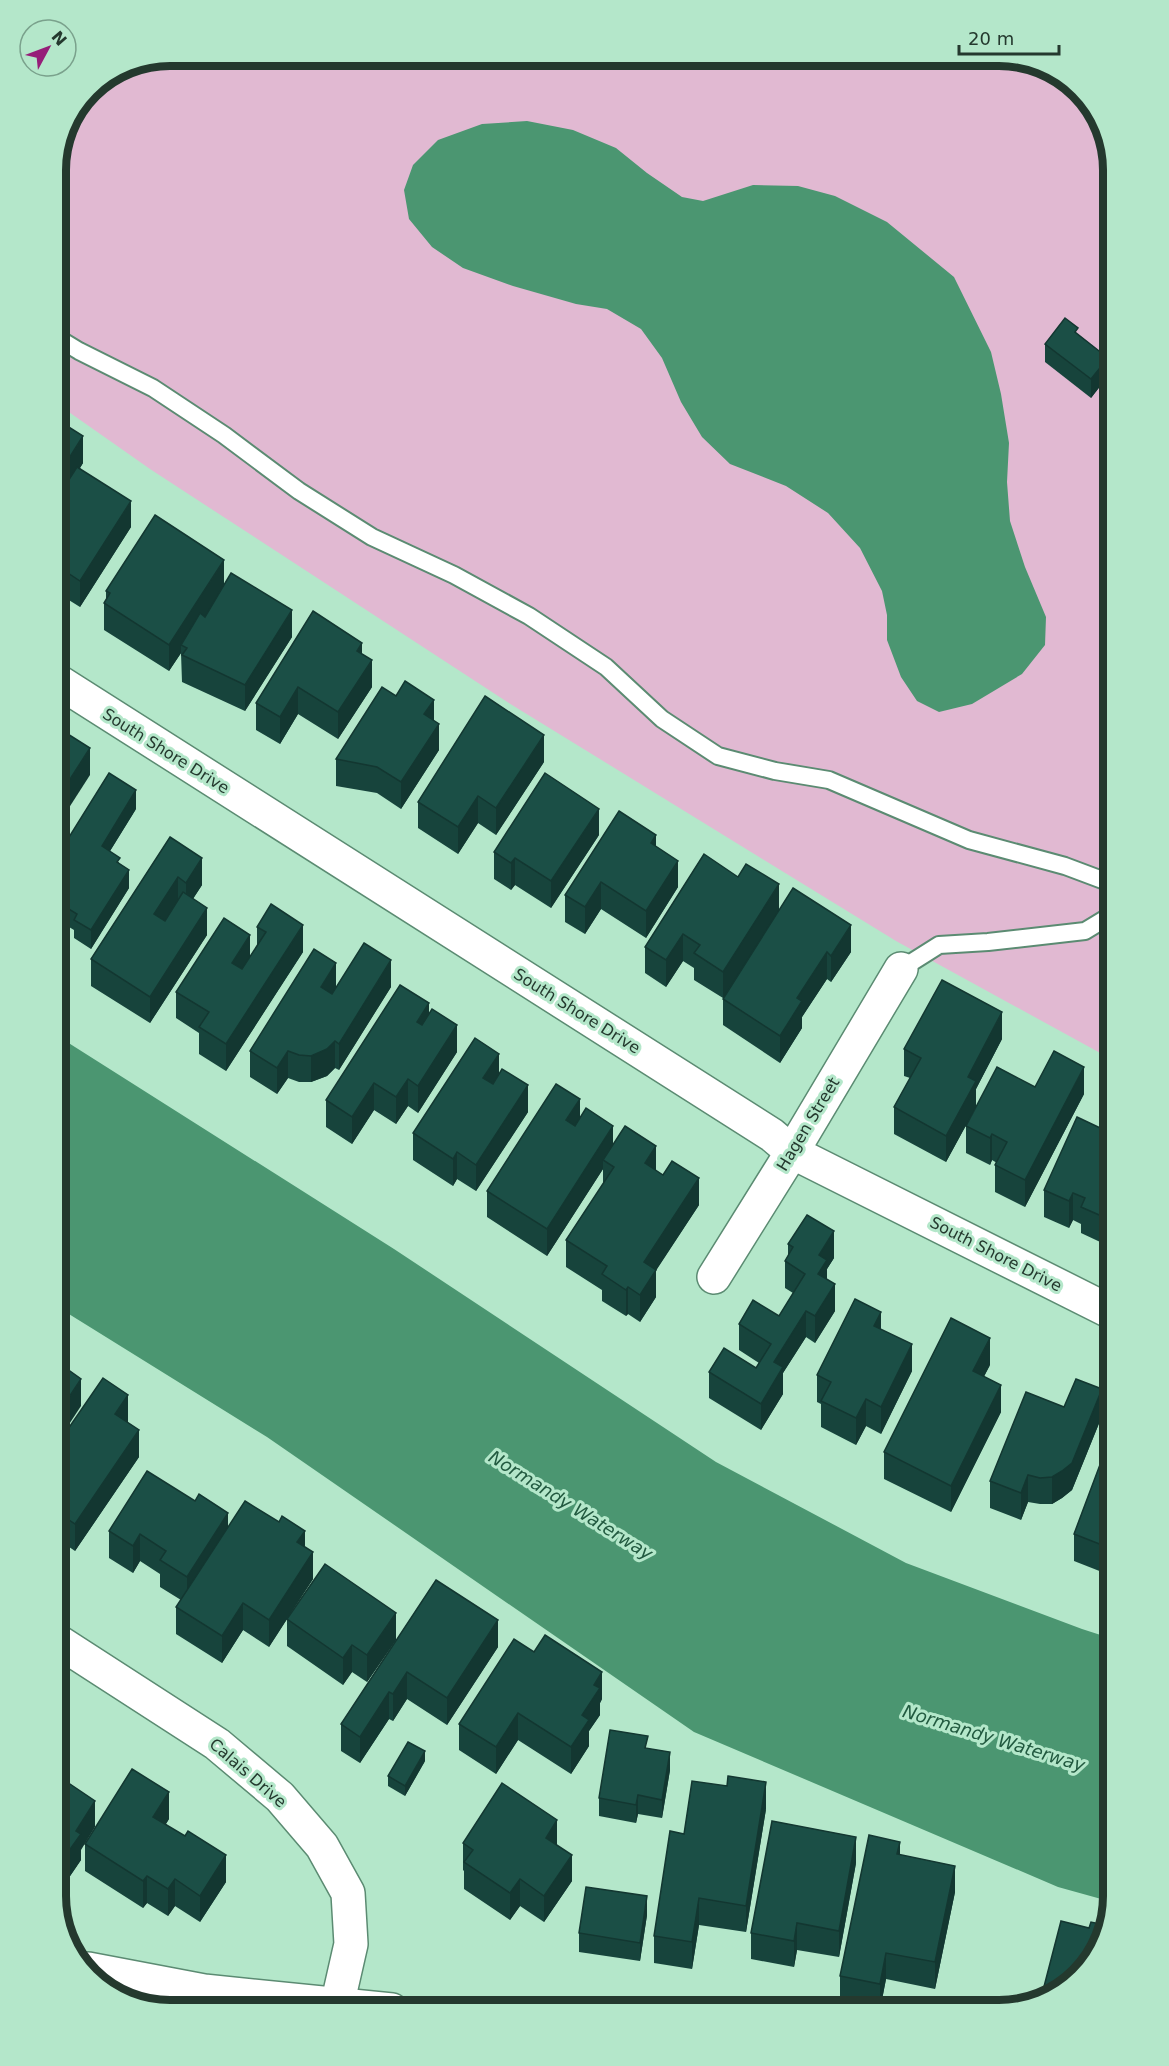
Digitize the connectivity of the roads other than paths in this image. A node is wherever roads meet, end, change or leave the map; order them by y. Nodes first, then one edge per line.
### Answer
1 (66, 343) edge
2 (66, 687) edge
3 (1103, 881) edge
4 (1103, 920) edge
5 (901, 969) joint
6 (792, 1152) junction
7 (714, 1277) dead end
8 (1103, 1308) edge
9 (66, 1646) edge
10 (98, 1971) edge
11 (279, 2000) edge
12 (339, 2000) edge

1 - 3 lane
2 - 6 street, South Shore Drive
4 - 5 lane
5 - 6 street, Hagen Street
6 - 7 street, Hagen Street
6 - 8 street, South Shore Drive
9 - 12 street, Calais Drive
10 - 11 street

